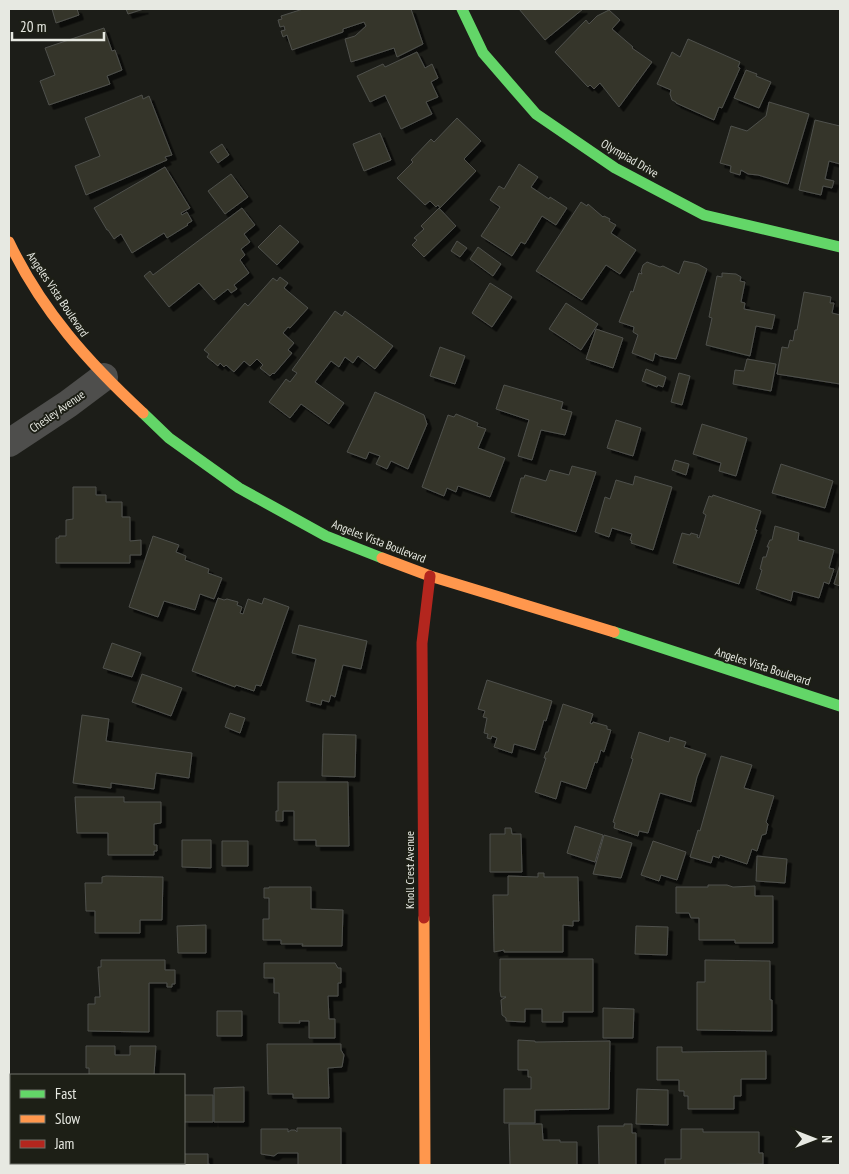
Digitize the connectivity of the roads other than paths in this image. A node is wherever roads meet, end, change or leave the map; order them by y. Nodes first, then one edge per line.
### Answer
1 (462, 9) edge
2 (9, 242) edge
3 (840, 247) edge
4 (104, 377) junction
5 (9, 443) edge
6 (430, 576) junction
7 (840, 706) edge
8 (425, 1165) edge

1 - 3 street, Olympiad Drive
2 - 4 street, Angeles Vista Boulevard
4 - 5 street, Chesley Avenue
4 - 6 street, Angeles Vista Boulevard
6 - 7 street, Angeles Vista Boulevard
6 - 8 street, Knoll Crest Avenue

